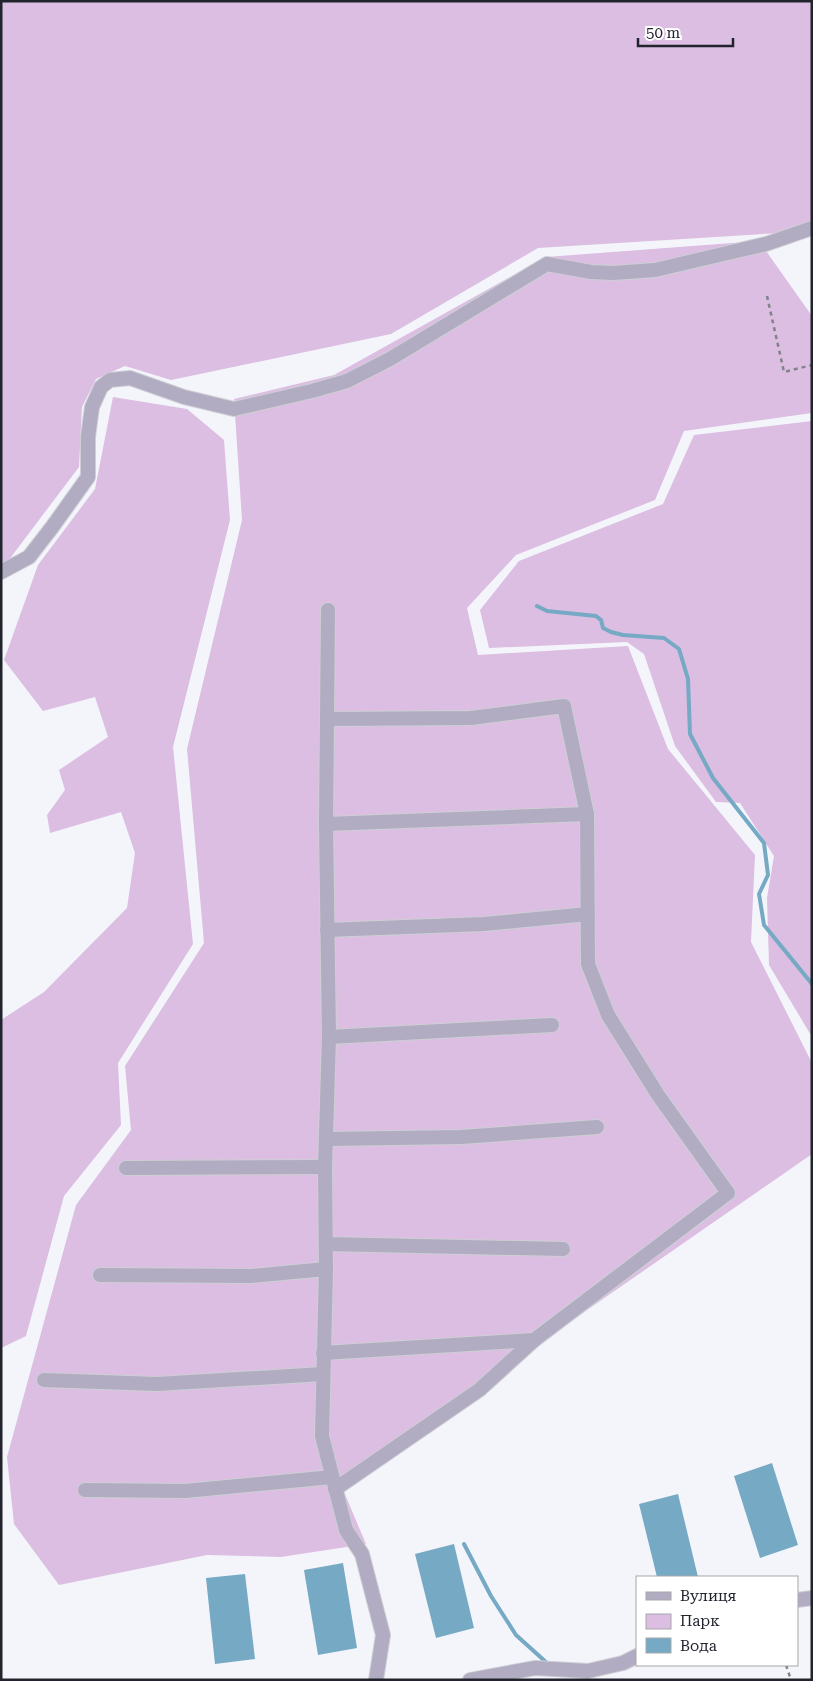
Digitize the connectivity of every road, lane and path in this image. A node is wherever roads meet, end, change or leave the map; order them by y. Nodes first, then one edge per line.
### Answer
1 (812, 228) edge
2 (768, 296) dead end
3 (812, 365) edge
4 (1, 572) edge
5 (328, 610) dead end
6 (328, 719) junction
7 (587, 814) junction
8 (326, 824) junction
9 (588, 914) junction
10 (327, 930) junction
11 (552, 1025) dead end
12 (329, 1037) junction
13 (597, 1127) dead end
14 (327, 1139) junction
15 (126, 1168) dead end
16 (325, 1168) junction
17 (326, 1244) junction
18 (563, 1248) dead end
19 (326, 1269) junction
20 (100, 1275) dead end
21 (534, 1340) junction
22 (323, 1353) junction
23 (323, 1374) junction
24 (44, 1380) dead end
25 (333, 1483) junction
26 (85, 1490) dead end
27 (812, 1598) edge
28 (798, 1600) edge
29 (636, 1656) edge
30 (786, 1666) edge
31 (376, 1680) edge
32 (470, 1680) edge
33 (791, 1680) edge

1 - 4 street
2 - 3 path
5 - 6 street
6 - 7 street
6 - 8 street
7 - 8 street
7 - 9 street
8 - 10 street
9 - 10 street
9 - 21 street
10 - 12 street
11 - 12 street
12 - 14 street
13 - 14 street
14 - 16 street
15 - 16 street
16 - 17 street
17 - 18 street
17 - 19 street
19 - 20 street
19 - 22 street
21 - 22 street
21 - 25 street
22 - 23 street
23 - 24 street
23 - 25 street
25 - 26 street
25 - 31 street
27 - 28 street
29 - 32 street
30 - 33 path

